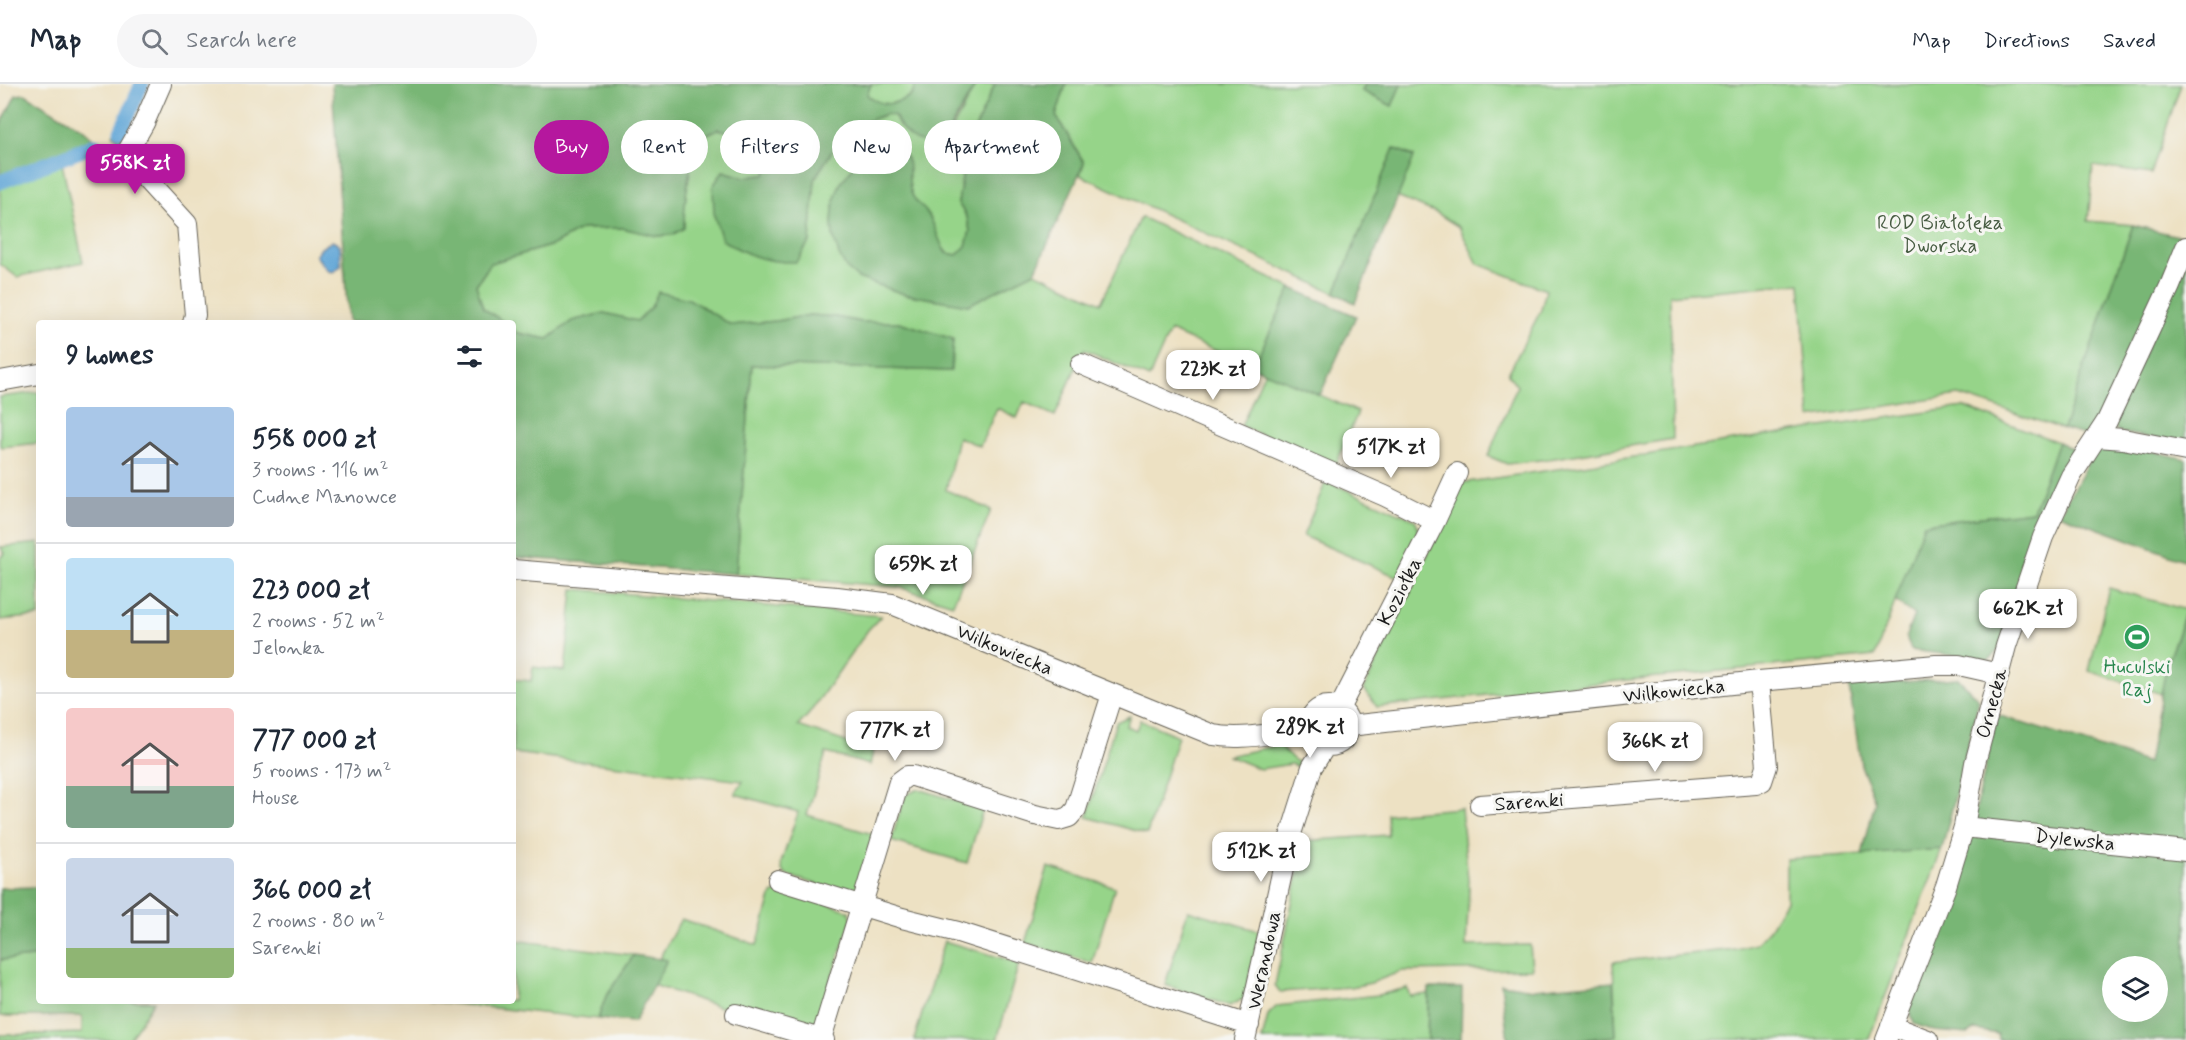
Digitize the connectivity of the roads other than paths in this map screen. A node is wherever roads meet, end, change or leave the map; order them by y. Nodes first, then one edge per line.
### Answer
1 (161, 84) edge
2 (2186, 247) edge
3 (194, 320) edge
4 (1081, 364) dead end
5 (36, 375) edge
6 (0, 381) edge
7 (2098, 437) junction
8 (2186, 451) edge
9 (1457, 473) dead end
10 (1435, 521) junction
11 (516, 570) edge
12 (1999, 674) junction
13 (1759, 681) junction
14 (1112, 694) junction
15 (1344, 717) junction
16 (1310, 731) junction
17 (1326, 746) junction
18 (1480, 805) dead end
19 (1964, 828) junction
20 (2186, 851) edge
21 (778, 880) dead end
22 (862, 906) junction
23 (736, 1014) dead end
24 (1247, 1032) edge
25 (1888, 1033) edge
26 (822, 1040) edge
27 (1928, 1040) edge

1 - 3 street
2 - 7 street, Ornecka
4 - 10 street
5 - 6 street
7 - 8 street
7 - 12 street, Ornecka
9 - 10 street, Koziołka
10 - 15 street, Koziołka
11 - 14 street, Wilkowiecka
12 - 13 street, Wilkowiecka
12 - 19 street, Ornecka
13 - 15 street, Wilkowiecka
13 - 18 street, Sarenki
14 - 16 street, Wilkowiecka
14 - 22 street
15 - 16 street
15 - 17 street
16 - 17 street
17 - 24 street, Werandowa
19 - 20 street, Dylewska
19 - 25 street, Ornecka
21 - 22 street
22 - 24 street
22 - 26 street
23 - 26 street
25 - 27 street

